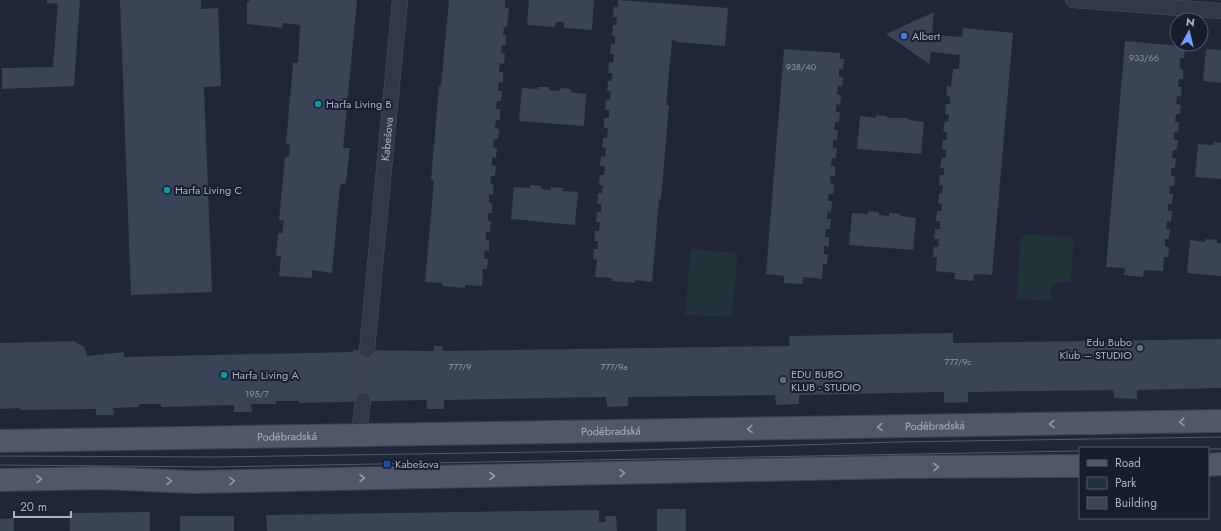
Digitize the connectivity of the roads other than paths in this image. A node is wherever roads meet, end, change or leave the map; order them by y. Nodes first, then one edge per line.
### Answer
1 (400, 0) edge
2 (1073, 0) edge
3 (1221, 11) edge
4 (367, 350) tunnel mouth
5 (363, 400) tunnel mouth
6 (1221, 422) edge
7 (359, 435) junction
8 (0, 441) edge
9 (1221, 464) edge
10 (1209, 465) edge
11 (1079, 466) edge
12 (0, 480) edge

1 - 4 street, Kabešova
2 - 3 street
5 - 7 street
6 -> 7 main road, Poděbradská
7 - 8 main road, Poděbradská
9 - 10 main road
12 -> 11 main road

